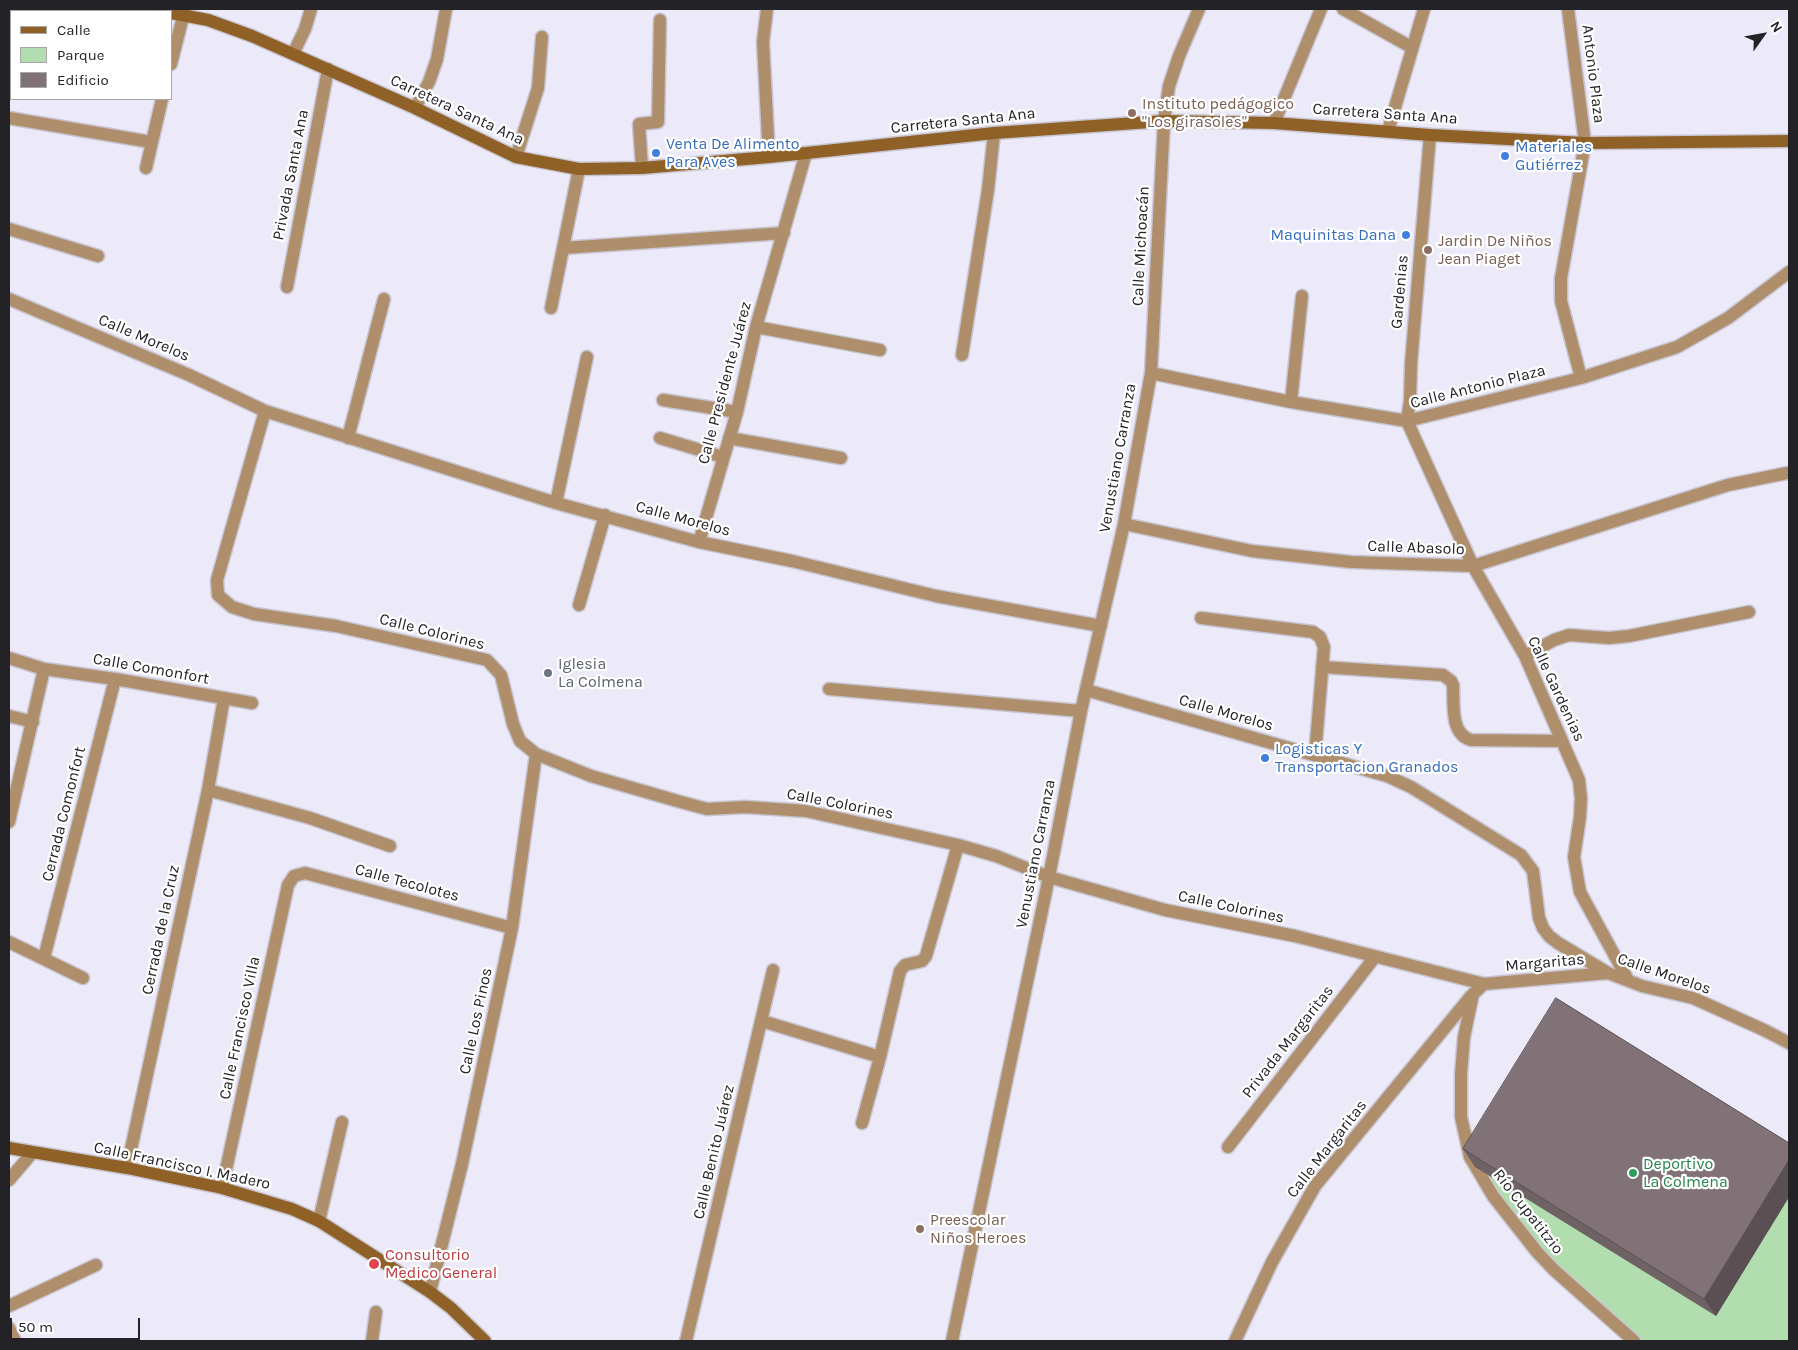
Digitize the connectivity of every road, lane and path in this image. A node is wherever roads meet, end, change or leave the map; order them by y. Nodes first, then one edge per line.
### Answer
1 (311, 9) edge
2 (446, 9) edge
3 (766, 9) edge
4 (1199, 9) edge
5 (1321, 9) edge
6 (1343, 9) edge
7 (1424, 9) edge
8 (1568, 9) edge
9 (180, 13) edge
10 (660, 20) dead end
11 (542, 37) dead end
12 (1411, 48) junction
13 (293, 54) junction
14 (172, 58) edge
15 (328, 69) junction
16 (162, 100) edge
17 (415, 108) junction
18 (9, 118) edge
19 (1164, 121) junction
20 (1274, 123) junction
21 (1388, 131) junction
22 (994, 133) junction
23 (1430, 135) junction
24 (1789, 141) edge
25 (151, 142) junction
26 (1586, 142) junction
27 (806, 153) junction
28 (516, 157) junction
29 (769, 157) junction
30 (146, 168) dead end
31 (642, 168) junction
32 (579, 169) junction
33 (9, 229) edge
34 (784, 233) junction
35 (563, 248) junction
36 (98, 256) dead end
37 (1789, 272) edge
38 (287, 287) dead end
39 (1302, 296) dead end
40 (384, 298) dead end
41 (9, 299) edge
42 (551, 308) dead end
43 (756, 327) junction
44 (880, 350) dead end
45 (962, 355) dead end
46 (587, 357) dead end
47 (1151, 373) junction
48 (1581, 378) junction
49 (664, 400) dead end
50 (1291, 402) junction
51 (266, 410) junction
52 (737, 412) junction
53 (1407, 422) junction
54 (348, 438) junction
55 (660, 438) dead end
56 (729, 438) junction
57 (723, 457) junction
58 (841, 458) dead end
59 (1786, 474) dead end
60 (556, 503) junction
61 (605, 515) junction
62 (1124, 524) junction
63 (699, 542) junction
64 (1473, 566) junction
65 (579, 605) dead end
66 (1749, 612) dead end
67 (1201, 618) dead end
68 (1101, 626) junction
69 (1525, 656) junction
70 (9, 658) edge
71 (1322, 667) junction
72 (44, 669) junction
73 (115, 679) junction
74 (829, 689) dead end
75 (1086, 690) junction
76 (224, 698) junction
77 (252, 703) dead end
78 (1081, 711) junction
79 (9, 716) edge
80 (33, 722) junction
81 (1562, 741) junction
82 (536, 754) junction
83 (1315, 755) junction
84 (208, 790) junction
85 (9, 822) edge
86 (958, 845) junction
87 (390, 846) dead end
88 (294, 876) joint
89 (1049, 877) junction
90 (512, 928) junction
91 (9, 942) edge
92 (44, 958) junction
93 (1374, 958) junction
94 (773, 970) dead end
95 (1608, 973) junction
96 (83, 978) dead end
97 (1628, 980) junction
98 (1484, 984) junction
99 (1473, 994) junction
100 (762, 1022) junction
101 (1789, 1044) edge
102 (880, 1058) junction
103 (342, 1122) dead end
104 (862, 1123) dead end
105 (1228, 1147) dead end
106 (9, 1148) edge
107 (32, 1153) junction
108 (126, 1168) junction
109 (9, 1180) edge
110 (222, 1188) junction
111 (319, 1221) junction
112 (96, 1265) dead end
113 (430, 1292) junction
114 (9, 1306) edge
115 (376, 1312) dead end
116 (9, 1328) edge
117 (15, 1341) edge
118 (372, 1341) edge
119 (485, 1341) edge
120 (686, 1341) edge
121 (952, 1341) edge
122 (1235, 1341) edge
123 (1634, 1341) edge

1 - 13 street
2 - 17 street
3 - 29 street
4 - 19 street, Calle Michoacán
5 - 20 street
6 - 12 street
7 - 12 street
8 - 26 street, Antonio Plaza
9 - 13 main road, Carretera Santa Ana
9 - 14 street
10 - 31 street
11 - 28 street
12 - 21 street
13 - 15 main road, Carretera Santa Ana
15 - 17 main road, Carretera Santa Ana
15 - 38 street, Privada Santa Ana
16 - 25 street
17 - 28 main road, Carretera Santa Ana
18 - 25 street
19 - 20 main road, Carretera Santa Ana
19 - 22 main road, Carretera Santa Ana
19 - 47 street, Calle Michoacán
20 - 21 main road, Carretera Santa Ana
21 - 23 main road, Carretera Santa Ana
22 - 27 main road, Carretera Santa Ana
22 - 45 street
23 - 26 main road, Carretera Santa Ana
23 - 53 street, Gardenias
24 - 26 main road, Carretera Santa Ana
25 - 30 street
26 - 48 street, Antonio Plaza
27 - 29 main road, Carretera Santa Ana
27 - 34 street, Calle Presidente Juárez
28 - 32 main road, Carretera Santa Ana
29 - 31 main road, Carretera Santa Ana
31 - 32 main road, Carretera Santa Ana
32 - 35 street
33 - 36 street
34 - 35 street
34 - 43 street, Calle Presidente Juárez
35 - 42 street
37 - 48 street, Calle Antonio Plaza
39 - 50 street
40 - 54 street
41 - 51 street, Calle Morelos
43 - 44 street
43 - 52 street, Calle Presidente Juárez
46 - 60 street
47 - 50 street, Calle Antonio Plaza
47 - 62 street, Venustiano Carranza
48 - 53 street, Calle Antonio Plaza
49 - 52 street
50 - 53 street, Calle Antonio Plaza
51 - 54 street, Calle Morelos
51 - 82 street, Calle Colorines
52 - 56 street, Calle Presidente Juárez
53 - 64 street, Calle Gardenias
54 - 60 street, Calle Morelos
55 - 57 street
56 - 57 street, Calle Presidente Juárez
56 - 58 street
57 - 63 street, Calle Presidente Juárez
59 - 64 street, Calle Abasolo
60 - 61 street, Calle Morelos
61 - 63 street, Calle Morelos
61 - 65 street
62 - 64 street, Calle Abasolo
62 - 68 street, Venustiano Carranza
63 - 68 street, Calle Morelos
64 - 69 street, Calle Gardenias
66 - 69 street
67 - 71 street
68 - 75 street, Venustiano Carranza
69 - 81 street, Calle Gardenias
70 - 72 street, Calle Comonfort
71 - 81 street
71 - 83 street
72 - 73 street, Calle Comonfort
72 - 80 street
73 - 76 street, Calle Comonfort
73 - 92 street, Cerrada Comonfort
74 - 78 street
75 - 78 street, Venustiano Carranza
75 - 83 street, Calle Morelos
76 - 77 street, Calle Comonfort
76 - 84 street, Cerrada de la Cruz
78 - 89 street, Venustiano Carranza
79 - 80 street
80 - 85 street
81 - 97 street, Calle Gardenias
82 - 86 street, Calle Colorines
82 - 90 street, Calle Los Pinos
83 - 95 street, Calle Morelos
84 - 87 street
84 - 108 street, Cerrada de la Cruz
86 - 89 street, Calle Colorines
86 - 102 street
88 - 90 street, Calle Tecolotes
88 - 110 street, Calle Francisco Villa
89 - 93 street, Calle Colorines
89 - 121 street, Venustiano Carranza
90 - 113 street, Calle Los Pinos
91 - 92 street
92 - 96 street
93 - 98 street, Calle Colorines
93 - 105 street, Privada Margaritas
94 - 100 street, Calle Benito Juárez
95 - 97 street, Calle Morelos
95 - 98 street, Margaritas
97 - 101 street, Calle Morelos
98 - 99 street
99 - 122 street, Calle Margaritas
99 - 123 street, Río Cupatitzio
100 - 102 street
100 - 120 street, Calle Benito Juárez
102 - 104 street
103 - 111 street
106 - 107 main road, Calle Francisco I. Madero
107 - 108 main road, Calle Francisco I. Madero
107 - 109 street
108 - 110 main road, Calle Francisco I. Madero
110 - 111 main road, Calle Francisco I. Madero
111 - 113 main road, Calle Francisco I. Madero
112 - 114 street
113 - 119 main road, Calle Francisco I. Madero
115 - 118 street
116 - 117 street

